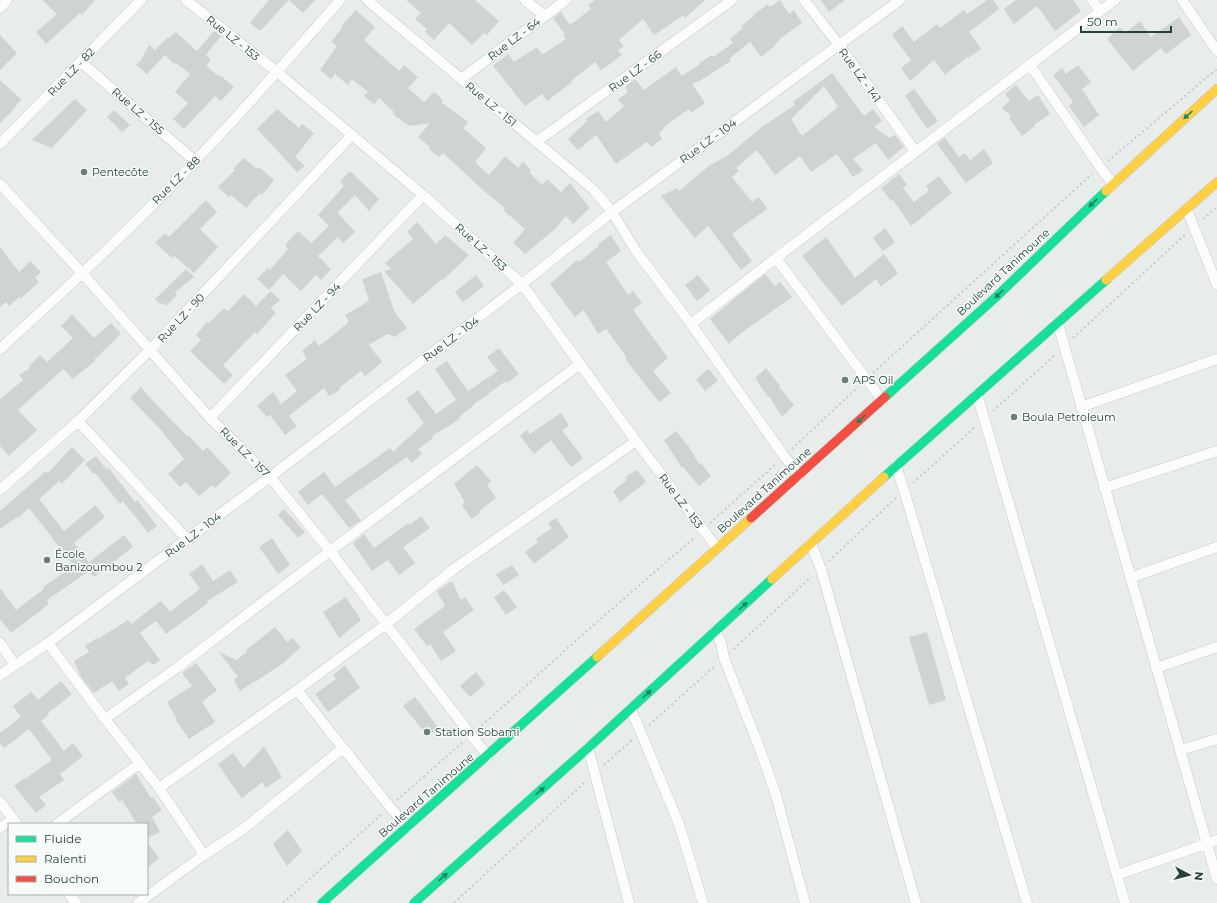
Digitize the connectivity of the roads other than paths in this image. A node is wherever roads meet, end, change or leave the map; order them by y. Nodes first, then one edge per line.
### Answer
1 (8, 0) edge
2 (142, 0) edge
3 (186, 0) edge
4 (340, 0) edge
5 (367, 0) edge
6 (525, 0) edge
7 (566, 0) edge
8 (732, 0) edge
9 (804, 0) edge
10 (900, 0) edge
11 (1092, 0) edge
12 (1115, 0) edge
13 (1182, 0) edge
14 (0, 8) edge
15 (1100, 11) junction
16 (545, 16) junction
17 (838, 45) junction
18 (1217, 51) edge
19 (81, 62) junction
20 (1030, 65) junction
21 (277, 72) junction
22 (461, 79) junction
23 (1217, 89) edge
24 (352, 135) junction
25 (536, 142) junction
26 (0, 144) edge
27 (915, 151) junction
28 (195, 161) junction
29 (1217, 182) edge
30 (0, 184) edge
31 (1113, 184) junction
32 (423, 195) junction
33 (1187, 210) junction
34 (612, 212) junction
35 (776, 258) junction
36 (82, 273) junction
37 (522, 284) junction
38 (1217, 285) edge
39 (691, 324) junction
40 (1058, 324) junction
41 (2, 343) edge
42 (150, 350) junction
43 (1217, 359) edge
44 (580, 364) junction
45 (977, 394) junction
46 (882, 400) junction
47 (1081, 407) junction
48 (210, 418) junction
49 (78, 421) junction
50 (636, 441) junction
51 (1217, 451) edge
52 (896, 466) junction
53 (799, 475) junction
54 (270, 477) junction
55 (1, 487) edge
56 (1104, 488) junction
57 (187, 539) junction
58 (811, 544) junction
59 (1217, 547) edge
60 (718, 548) junction
61 (330, 551) junction
62 (1130, 578) junction
63 (385, 624) junction
64 (715, 631) junction
65 (0, 643) edge
66 (48, 643) junction
67 (1217, 647) edge
68 (15, 665) junction
69 (1156, 668) junction
70 (0, 675) edge
71 (297, 690) junction
72 (631, 709) junction
73 (105, 719) junction
74 (1217, 739) edge
75 (343, 748) junction
76 (588, 748) junction
77 (1181, 750) junction
78 (488, 756) junction
79 (140, 763) junction
80 (159, 788) junction
81 (0, 802) edge
82 (15, 821) edge
83 (57, 823) edge
84 (408, 827) junction
85 (1217, 840) edge
86 (1207, 844) junction
87 (204, 855) junction
88 (1117, 875) junction
89 (1217, 879) edge
90 (70, 895) edge
91 (76, 903) edge
92 (138, 903) edge
93 (322, 903) edge
94 (414, 903) edge
95 (630, 903) edge
96 (702, 903) edge
97 (804, 903) edge
98 (916, 903) edge
99 (1027, 903) edge
100 (1125, 903) edge

1 - 14 street
2 - 19 street, Rue LZ - 82
3 - 21 street, Rue LZ - 153
4 - 21 street, Rue LZ - 88
5 - 22 street, Rue LZ - 151
6 - 16 street
7 - 16 street, Rue LZ - 64
8 - 25 street, Rue LZ - 66
9 - 17 street, Rue LZ - 141
10 - 17 street, Rue LZ - 104
11 - 15 street
12 - 15 street
13 - 18 street
15 - 20 street
16 - 22 street, Rue LZ - 64
17 - 27 street, Rue LZ - 141
17 - 34 street, Rue LZ - 104
19 - 26 street, Rue LZ - 82
19 - 28 street, Rue LZ - 155
20 - 27 street
20 - 31 street
21 - 24 street, Rue LZ - 153
21 - 28 street, Rue LZ - 88
22 - 25 street, Rue LZ - 151
23 -> 31 main road, Boulevard Tanimoune
24 - 32 street, Rue LZ - 153
24 - 42 street, Rue LZ - 90
25 - 34 street, Rue LZ - 151
27 - 35 street
28 - 36 street, Rue LZ - 88
29 - 33 main road
30 - 36 street, Rue LZ - 157
31 -> 46 main road, Boulevard Tanimoune
32 - 37 street, Rue LZ - 153
32 - 48 street, Rue LZ - 94
33 - 38 street
33 - 40 main road
34 - 37 street, Rue LZ - 104
34 - 39 street, Rue LZ - 151
35 - 39 street
35 - 46 street
36 - 41 street, Rue LZ - 88
36 - 42 street, Rue LZ - 157
37 - 44 street, Rue LZ - 153
37 - 54 street, Rue LZ - 104
39 - 53 street, Rue LZ - 151
40 - 45 main road
40 - 47 street
42 - 48 street, Rue LZ - 157
42 - 49 street, Rue LZ - 90
43 - 47 street
44 - 50 street, Rue LZ - 153
44 - 61 street
45 - 52 main road
45 - 88 street
46 -> 53 main road, Boulevard Tanimoune
47 - 56 street
48 - 54 street, Rue LZ - 157
49 - 55 street, Rue LZ - 90
49 - 57 street
50 - 60 street, Rue LZ - 153
50 - 63 street
51 - 56 street
52 - 58 main road
52 - 99 street
53 - 60 main road, Boulevard Tanimoune
54 - 57 street, Rue LZ - 104
54 - 61 street, Rue LZ - 157
56 - 62 street
57 - 66 street, Rue LZ - 104
64 -> 58 main road
58 - 98 street
59 - 62 street
60 - 78 main road, Boulevard Tanimoune
61 - 63 street, Rue LZ - 157
61 - 73 street
62 - 69 street
63 - 71 street
63 - 78 street, Rue LZ - 157
72 -> 64 main road
64 - 97 street
65 - 68 street
66 - 68 street, Rue LZ - 104
66 - 73 street
67 - 69 street
68 - 70 street, Rue LZ - 104
69 - 77 street
71 - 75 street
71 - 80 street
72 - 76 main road
72 - 96 street
73 - 79 street
74 - 77 street
75 - 84 street
75 - 87 street
94 -> 76 main road
76 - 95 street
77 - 86 street
78 - 84 main road, Boulevard Tanimoune
79 - 80 street
79 - 83 street
80 - 87 street
81 - 82 street
84 - 93 main road, Boulevard Tanimoune
85 - 86 street
86 - 88 street
86 - 89 street
87 - 92 street
88 - 100 street
90 - 91 street

